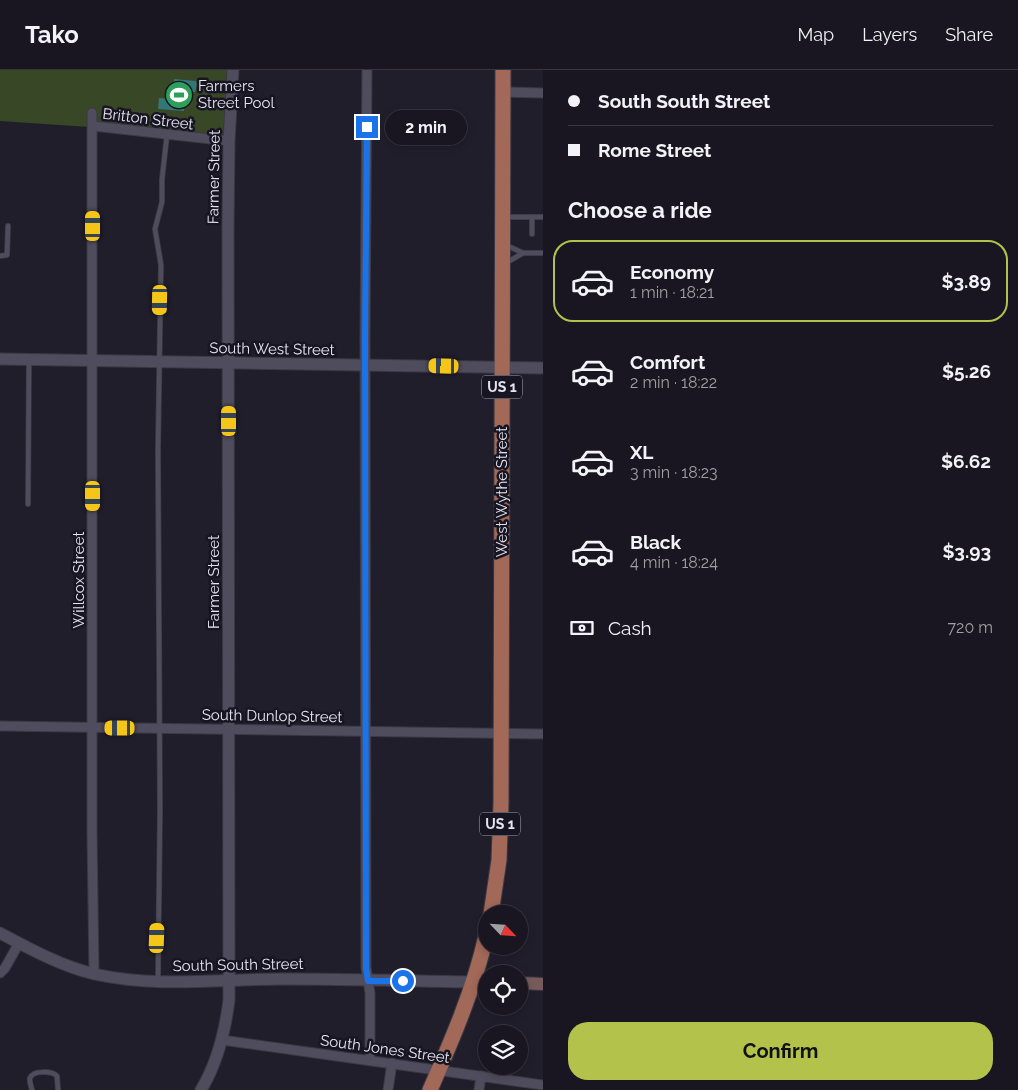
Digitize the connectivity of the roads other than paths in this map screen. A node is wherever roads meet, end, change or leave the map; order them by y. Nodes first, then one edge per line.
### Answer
1 (233, 70) edge
2 (367, 70) edge
3 (503, 70) edge
4 (503, 92) junction
5 (543, 93) edge
6 (92, 113) dead end
7 (93, 126) junction
8 (167, 135) junction
9 (229, 141) junction
10 (502, 217) junction
11 (532, 217) junction
12 (543, 217) edge
13 (8, 226) dead end
14 (532, 234) dead end
15 (503, 243) junction
16 (523, 253) junction
17 (543, 253) edge
18 (0, 256) edge
19 (502, 266) junction
20 (0, 359) edge
21 (29, 359) junction
22 (92, 361) junction
23 (159, 362) junction
24 (229, 363) junction
25 (365, 365) junction
26 (502, 367) junction
27 (543, 368) edge
28 (28, 504) dead end
29 (0, 726) edge
30 (92, 728) junction
31 (159, 729) junction
32 (229, 730) junction
33 (366, 731) junction
34 (501, 734) junction
35 (543, 734) edge
36 (492, 905) edge
37 (0, 933) edge
38 (19, 943) junction
39 (0, 973) edge
40 (94, 974) junction
41 (368, 981) junction
42 (158, 982) junction
43 (230, 982) junction
44 (478, 982) edge
45 (528, 983) edge
46 (543, 984) edge
47 (478, 986) edge
48 (222, 1040) junction
49 (370, 1060) junction
50 (392, 1064) junction
51 (439, 1070) junction
52 (481, 1076) junction
53 (543, 1085) edge
54 (32, 1090) edge
55 (58, 1090) edge
56 (202, 1090) edge
57 (388, 1090) edge
58 (430, 1090) edge
59 (479, 1090) edge

1 - 9 street, Farmer Street
2 - 25 street
3 - 4 main road, West Wythe Street / US 1
4 - 5 street
4 - 10 main road, West Wythe Street / US 1
6 - 7 street, Willcox Street
7 - 8 street, Britton Street
7 - 22 street, Willcox Street
8 - 9 street, Britton Street
8 - 23 lane
9 - 24 street, Farmer Street
10 - 11 lane
10 - 15 main road, West Wythe Street / US 1
11 - 12 lane
11 - 14 lane
13 - 18 lane
15 - 16 lane
15 - 19 main road, West Wythe Street / US 1
16 - 17 lane
16 - 19 lane
19 - 26 main road, West Wythe Street / US 1
20 - 21 street, South West Street
21 - 22 street, South West Street
21 - 28 lane
22 - 23 street, South West Street
22 - 30 street, Willcox Street
23 - 24 street, South West Street
23 - 31 lane
24 - 25 street, South West Street
24 - 32 street, Farmer Street
25 - 26 street, South West Street
25 - 33 street
26 - 27 street, South West Street
26 - 34 main road, West Wythe Street / US 1
29 - 30 street, South Dunlop Street
30 - 31 street, South Dunlop Street
30 - 40 street, Willcox Street
31 - 32 street, South Dunlop Street
31 - 42 lane
32 - 33 street, South Dunlop Street
32 - 43 street, Farmer Street
33 - 34 street, South Dunlop Street
33 - 41 street
34 - 35 street, South Dunlop Street
34 - 36 main road, West Wythe Street / US 1
37 - 38 street, South South Street
38 - 39 street
38 - 40 street, South South Street
40 - 42 street, South South Street
41 - 43 street, South South Street
41 - 44 street, South South Street
41 - 49 street
42 - 43 street, South South Street
43 - 48 street, Farmer Street
45 - 46 main road
47 - 51 main road
48 - 49 street, South Jones Street
48 - 56 street, Farmer Street
49 - 50 street, South Jones Street
50 - 51 street, South Jones Street
50 - 57 street
51 - 52 street, South Jones Street
51 - 58 main road
52 - 53 street, South Jones Street
52 - 59 street
54 - 55 lane

